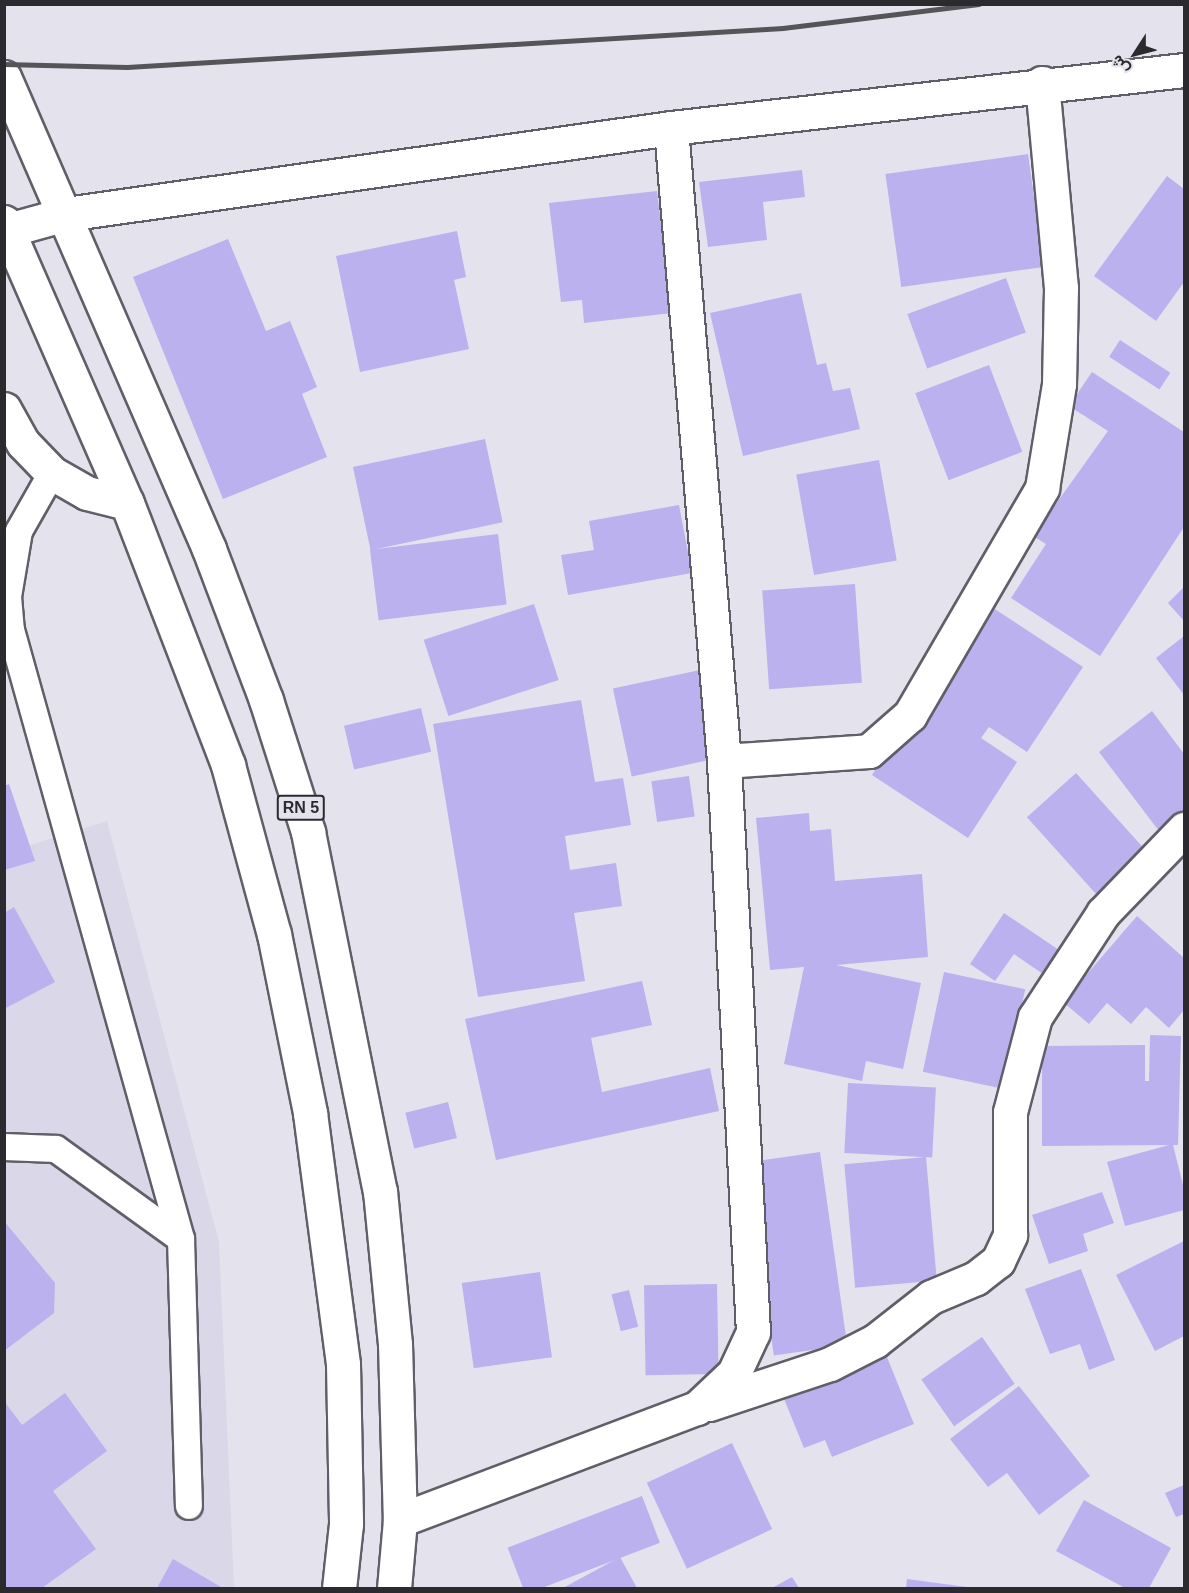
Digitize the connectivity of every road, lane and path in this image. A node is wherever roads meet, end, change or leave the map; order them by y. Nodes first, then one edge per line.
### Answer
1 (1185, 70) edge
2 (4, 77) edge
3 (1042, 83) junction
4 (671, 128) junction
5 (66, 214) junction
6 (6, 226) edge
7 (4, 409) edge
8 (52, 473) junction
9 (126, 503) junction
10 (724, 761) junction
11 (1185, 829) edge
12 (4, 1146) edge
13 (181, 1239) junction
14 (697, 1408) junction
15 (189, 1506) dead end
16 (400, 1520) junction
17 (339, 1588) edge
18 (394, 1588) edge

1 - 3 street
2 - 5 street, RN 5
3 - 4 street
3 - 10 street
4 - 5 street
4 - 10 street
5 - 6 street
5 - 16 street, RN 5
6 - 9 street
7 - 8 street
8 - 9 street
8 - 13 lane
9 - 17 street
10 - 14 street
11 - 14 street
12 - 13 lane
13 - 15 lane
14 - 16 street
16 - 18 street, RN 5

